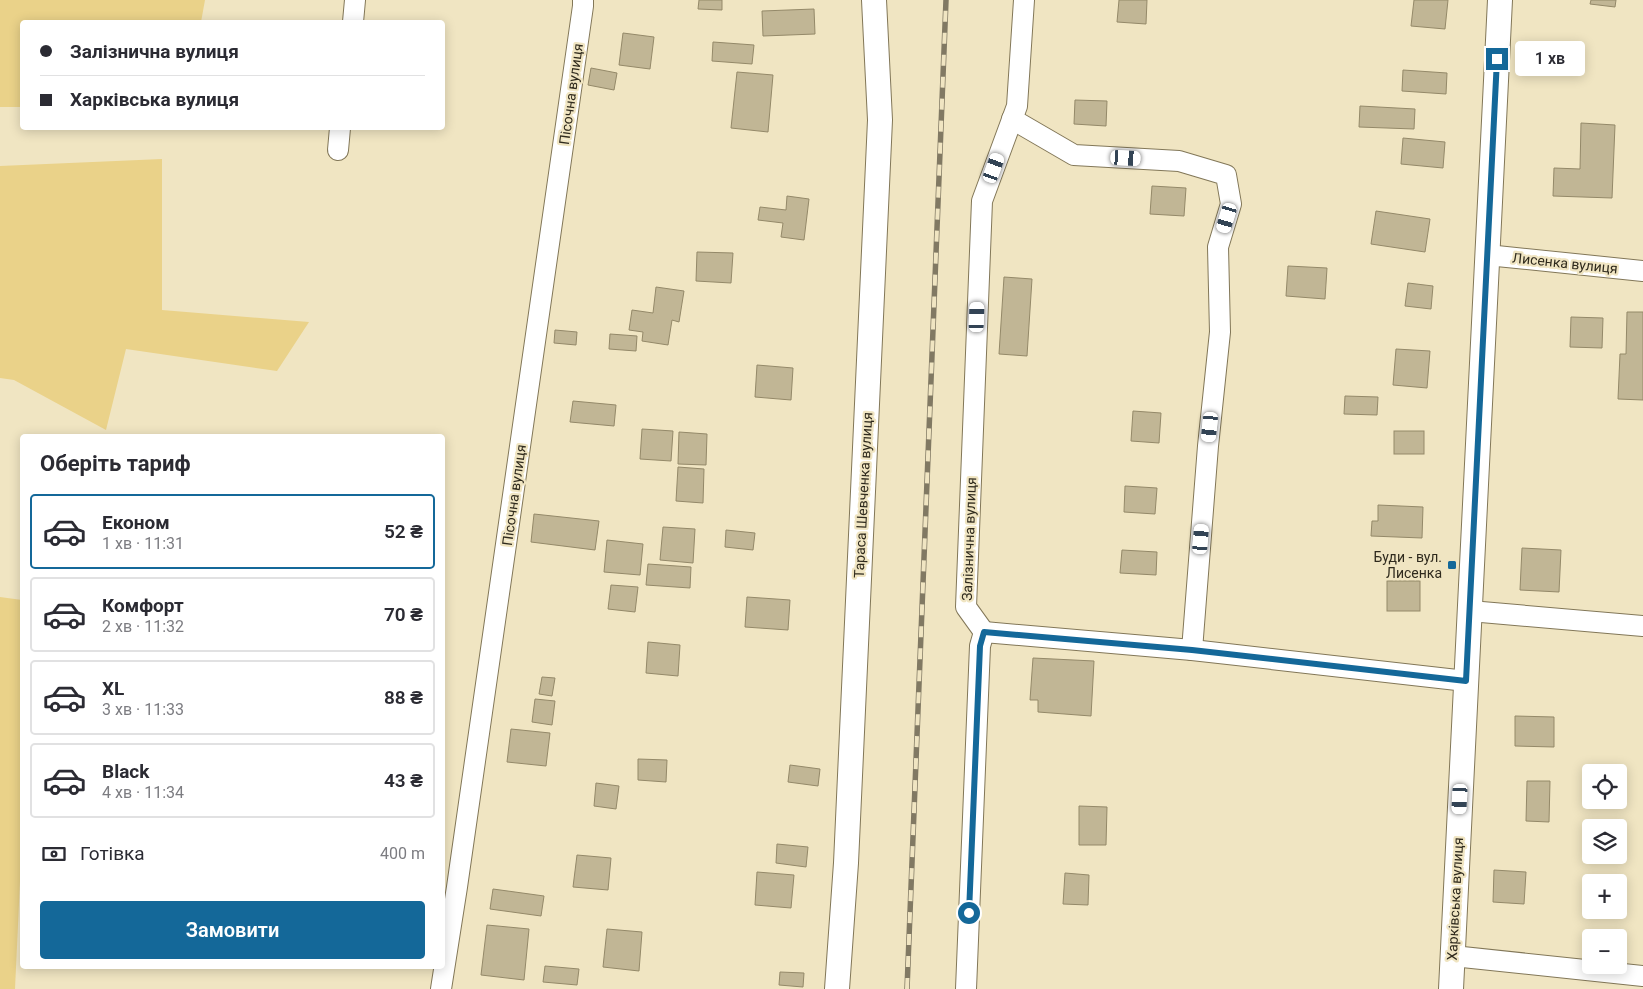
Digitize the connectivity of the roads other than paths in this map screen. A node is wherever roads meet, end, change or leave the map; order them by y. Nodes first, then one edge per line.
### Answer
1 (356, 0) edge
2 (583, 0) edge
3 (874, 0) edge
4 (1024, 0) edge
5 (1500, 0) edge
6 (353, 20) edge
7 (1012, 119) junction
8 (340, 130) edge
9 (338, 150) dead end
10 (1487, 255) junction
11 (1643, 271) edge
12 (1470, 611) junction
13 (1643, 626) edge
14 (984, 632) junction
15 (1192, 650) junction
16 (1466, 681) junction
17 (450, 887) edge
18 (445, 944) edge
19 (1453, 956) junction
20 (443, 969) edge
21 (1643, 976) edge
22 (441, 989) edge
23 (837, 989) edge
24 (966, 989) edge
25 (1451, 989) edge

1 - 6 street
2 - 17 street, Пісочна вулиця
3 - 23 street, Тараса Шевченка вулиця
4 - 7 street, Залізнична вулиця
5 - 10 street, Харківська вулиця
7 - 14 street, Залізнична вулиця
7 - 15 street
8 - 9 street
10 - 11 street, Лисенка вулиця
10 - 12 street, Харківська вулиця
12 - 13 street
12 - 16 street, Харківська вулиця
14 - 15 street
14 - 24 street
15 - 16 street
16 - 19 street, Харківська вулиця
17 - 18 street, Пісочна вулиця
19 - 21 street
19 - 25 street, Харківська вулиця
20 - 22 street, Пісочна вулиця

